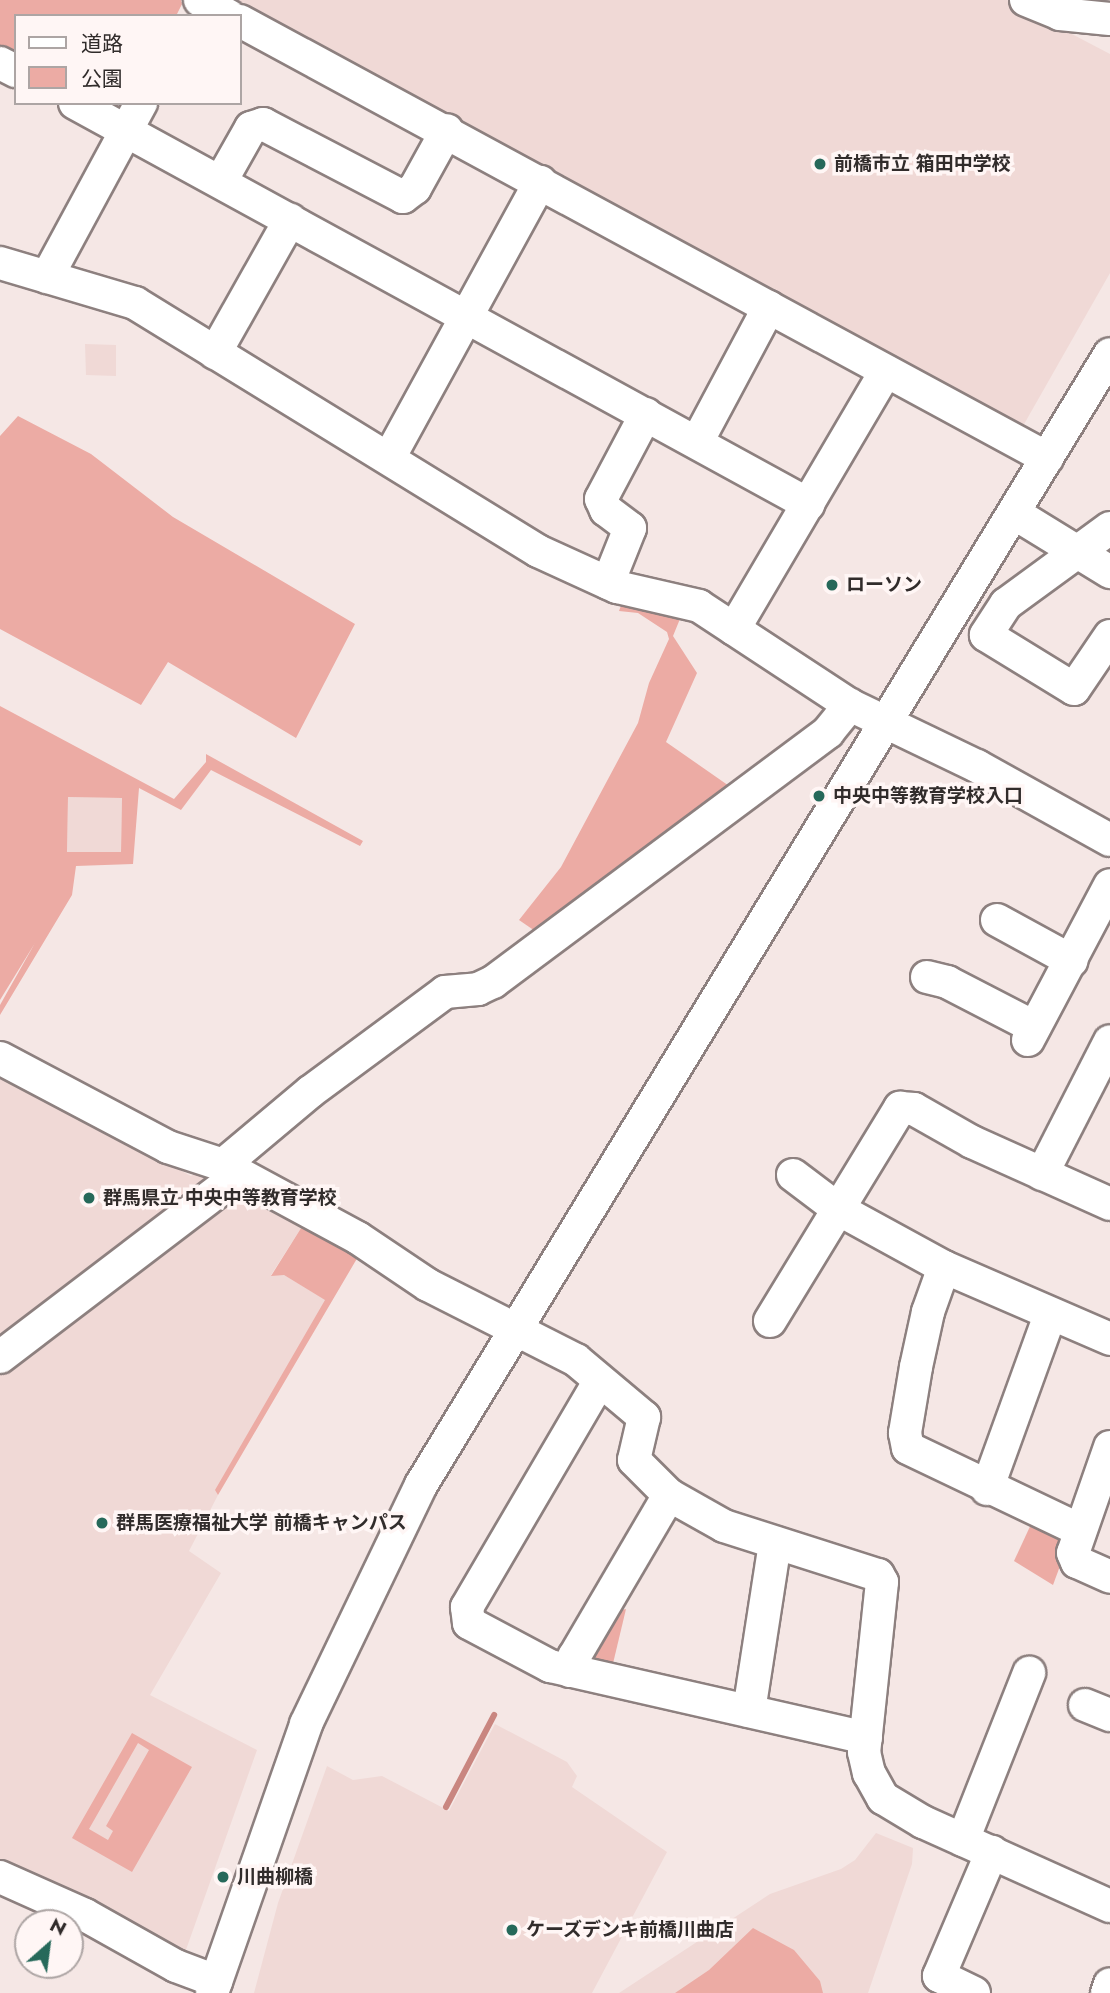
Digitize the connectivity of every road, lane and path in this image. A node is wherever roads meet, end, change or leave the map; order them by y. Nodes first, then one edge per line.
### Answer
1 (200, 0) edge
2 (1026, 0) edge
3 (225, 14) edge
4 (1096, 18) edge
5 (242, 22) edge
6 (79, 105) edge
7 (140, 105) edge
8 (125, 131) junction
9 (447, 131) junction
10 (221, 181) junction
11 (540, 182) junction
12 (290, 220) junction
13 (0, 263) edge
14 (47, 277) junction
15 (769, 307) junction
16 (467, 317) junction
17 (215, 353) junction
18 (1110, 354) edge
19 (886, 371) junction
20 (646, 414) junction
21 (697, 442) junction
22 (389, 458) junction
23 (1047, 458) junction
24 (808, 504) junction
25 (1014, 513) junction
26 (1110, 528) edge
27 (1078, 552) junction
28 (1110, 572) edge
29 (608, 583) junction
30 (734, 629) junction
31 (1110, 636) edge
32 (850, 705) junction
33 (888, 725) junction
34 (1110, 841) edge
35 (1110, 885) edge
36 (997, 920) dead end
37 (1072, 961) junction
38 (927, 976) dead end
39 (1110, 1041) edge
40 (0, 1058) edge
41 (230, 1170) junction
42 (1042, 1174) junction
43 (793, 1175) dead end
44 (1110, 1204) edge
45 (838, 1209) junction
46 (944, 1267) junction
47 (1050, 1315) junction
48 (769, 1321) dead end
49 (516, 1326) junction
50 (1110, 1339) edge
51 (0, 1357) edge
52 (599, 1382) junction
53 (1110, 1447) edge
54 (987, 1489) junction
55 (669, 1495) junction
56 (1080, 1530) junction
57 (775, 1543) junction
58 (1110, 1577) edge
59 (570, 1671) junction
60 (1029, 1673) dead end
61 (749, 1711) junction
62 (866, 1738) junction
63 (963, 1840) junction
64 (992, 1852) junction
65 (0, 1877) edge
66 (1110, 1906) edge
67 (1110, 1984) edge
68 (214, 1987) edge
69 (974, 1993) edge
70 (1107, 1993) edge

1 - 3 street
2 - 4 street
5 - 9 street
6 - 8 street
7 - 8 street
8 - 10 street
8 - 14 street
9 - 10 street
9 - 11 street
10 - 12 street
11 - 15 street
11 - 16 street
12 - 16 street
12 - 17 street
13 - 14 street
14 - 17 street
15 - 19 street
15 - 21 street
16 - 20 street
16 - 22 street
17 - 22 street
18 - 23 street
19 - 23 street
19 - 24 street
20 - 21 street
20 - 29 street
21 - 24 street
22 - 29 street
23 - 25 street
24 - 30 street
25 - 27 street
25 - 33 street
26 - 27 street
27 - 28 street
27 - 31 street
29 - 30 street
30 - 32 street
32 - 33 street
32 - 41 street
33 - 34 street
33 - 49 street
35 - 37 street
36 - 37 street
37 - 38 street
39 - 42 street
40 - 41 street
41 - 49 street
41 - 51 street
42 - 44 street
42 - 45 street
43 - 45 street
45 - 46 street
45 - 48 street
46 - 47 street
46 - 54 street
47 - 50 street
47 - 54 street
49 - 52 street
49 - 68 street
52 - 55 street
52 - 59 street
53 - 56 street
54 - 56 street
55 - 57 street
55 - 59 street
56 - 58 street
57 - 61 street
57 - 62 street
59 - 61 street
60 - 63 street
61 - 62 street
62 - 63 street
63 - 64 street
64 - 66 street
64 - 69 street
65 - 68 street
67 - 70 street

